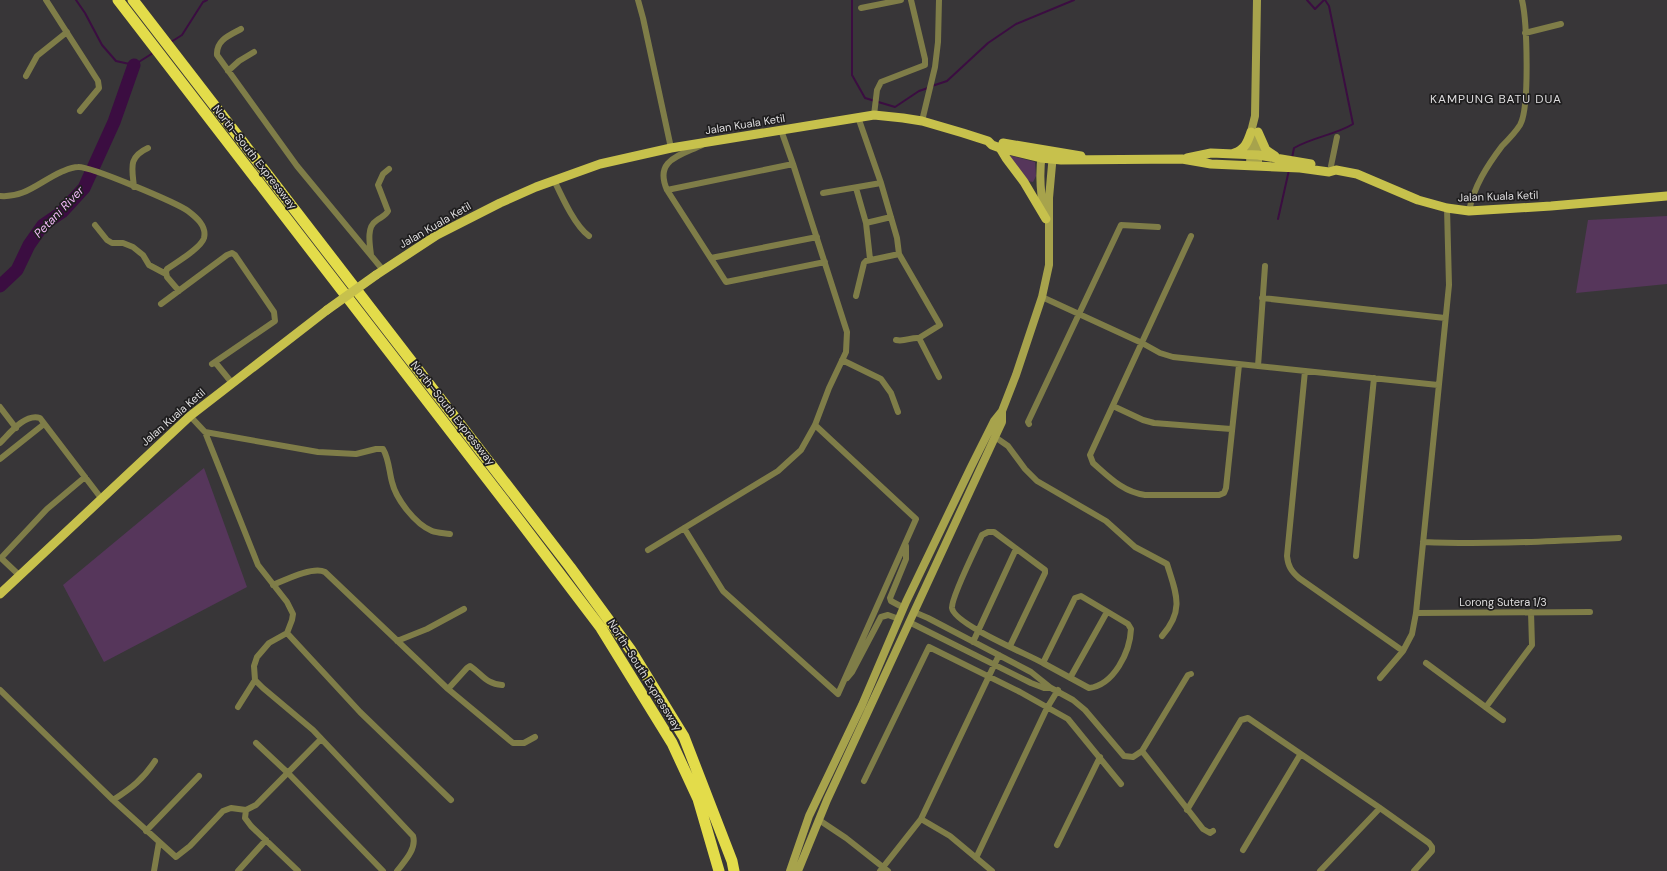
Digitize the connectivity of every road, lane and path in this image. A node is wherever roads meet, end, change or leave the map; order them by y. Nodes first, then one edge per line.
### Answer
1 (46, 0) edge
2 (118, 0) edge
3 (133, 0) edge
4 (638, 0) edge
5 (901, 0) edge
6 (911, 0) edge
7 (938, 0) edge
8 (1257, 0) edge
9 (1522, 0) edge
10 (861, 8) dead end
11 (1560, 24) dead end
12 (241, 29) dead end
13 (67, 32) junction
14 (1525, 33) junction
15 (254, 52) dead end
16 (925, 65) junction
17 (935, 70) junction
18 (228, 71) junction
19 (26, 76) dead end
20 (80, 111) dead end
21 (874, 115) junction
22 (858, 117) junction
23 (922, 121) junction
24 (781, 130) junction
25 (1255, 132) junction
26 (1336, 137) dead end
27 (709, 142) junction
28 (988, 142) junction
29 (148, 148) dead end
30 (671, 148) junction
31 (1000, 148) junction
32 (1042, 154) junction
33 (1231, 154) junction
34 (1053, 155) junction
35 (1254, 155) junction
36 (1182, 159) junction
37 (1283, 161) junction
38 (794, 164) junction
39 (1254, 166) junction
40 (1334, 168) junction
41 (389, 169) dead end
42 (554, 180) junction
43 (881, 184) junction
44 (134, 187) junction
45 (856, 188) junction
46 (668, 190) junction
47 (823, 192) dead end
48 (0, 196) edge
49 (1667, 196) edge
50 (1447, 208) junction
51 (1469, 211) junction
52 (891, 217) junction
53 (1046, 219) junction
54 (866, 223) junction
55 (95, 225) dead end
56 (1158, 227) dead end
57 (1049, 235) junction
58 (589, 236) dead end
59 (1191, 236) dead end
60 (817, 237) junction
61 (899, 254) junction
62 (371, 255) junction
63 (711, 258) junction
64 (870, 259) junction
65 (824, 262) junction
66 (1265, 266) dead end
67 (380, 273) junction
68 (166, 274) junction
69 (179, 292) junction
70 (856, 296) dead end
71 (1042, 297) junction
72 (1262, 298) junction
73 (162, 304) dead end
74 (1079, 314) junction
75 (1445, 318) junction
76 (919, 338) junction
77 (896, 340) dead end
78 (1142, 343) junction
79 (842, 360) junction
80 (1239, 365) junction
81 (1258, 366) junction
82 (1305, 371) junction
83 (939, 377) dead end
84 (1374, 378) junction
85 (232, 383) junction
86 (1438, 384) junction
87 (1113, 406) junction
88 (0, 407) edge
89 (1002, 411) junction
90 (898, 412) dead end
91 (190, 416) junction
92 (44, 424) junction
93 (1029, 424) dead end
94 (814, 425) junction
95 (16, 428) junction
96 (1231, 429) junction
97 (205, 432) junction
98 (996, 437) junction
99 (0, 443) edge
100 (0, 459) edge
101 (84, 477) junction
102 (101, 498) junction
103 (684, 528) junction
104 (450, 534) dead end
105 (1619, 538) dead end
106 (1423, 542) junction
107 (906, 543) junction
108 (1016, 549) junction
109 (648, 550) dead end
110 (1356, 556) dead end
111 (19, 575) junction
112 (273, 585) junction
113 (0, 594) edge
114 (904, 608) junction
115 (464, 609) dead end
116 (914, 612) junction
117 (1107, 612) junction
118 (1531, 612) junction
119 (1590, 612) dead end
120 (1416, 613) junction
121 (899, 618) junction
122 (909, 622) junction
123 (978, 631) junction
124 (287, 633) junction
125 (1162, 636) dead end
126 (397, 640) junction
127 (973, 642) junction
128 (1010, 646) junction
129 (1403, 651) junction
130 (999, 655) junction
131 (1043, 663) junction
132 (1426, 663) dead end
133 (994, 665) junction
134 (1192, 674) dead end
135 (989, 677) junction
136 (1070, 678) junction
137 (1380, 678) dead end
138 (844, 679) junction
139 (255, 680) junction
140 (502, 685) dead end
141 (448, 689) junction
142 (1054, 689) junction
143 (0, 690) edge
144 (238, 707) dead end
145 (1486, 707) junction
146 (1047, 708) junction
147 (1503, 720) dead end
148 (535, 737) dead end
149 (321, 739) junction
150 (256, 743) dead end
151 (1142, 751) junction
152 (1300, 755) junction
153 (1100, 757) junction
154 (155, 761) dead end
155 (288, 773) junction
156 (199, 776) dead end
157 (864, 781) dead end
158 (1121, 784) dead end
159 (113, 800) junction
160 (451, 800) dead end
161 (1380, 808) junction
162 (246, 810) junction
163 (1187, 810) junction
164 (921, 819) junction
165 (819, 820) junction
166 (146, 831) junction
167 (1213, 831) dead end
168 (266, 840) junction
169 (159, 842) junction
170 (1057, 845) dead end
171 (1243, 850) dead end
172 (976, 858) junction
173 (718, 865) edge
174 (732, 866) edge
175 (884, 870) edge
176 (154, 871) edge
177 (238, 871) edge
178 (298, 871) edge
179 (383, 871) edge
180 (397, 871) edge
181 (790, 871) edge
182 (798, 871) edge
183 (992, 871) edge
184 (1320, 871) edge
185 (1414, 871) edge

1 - 13 street
2 - 173 highway, North–South Expressway
3 - 174 highway, North–South Expressway
4 - 30 street
5 - 10 street
6 - 16 street
7 - 17 street
8 - 25 main road
9 - 14 street
11 - 14 street
12 - 18 street
13 - 19 street
13 - 20 street
14 - 51 street
15 - 18 street
16 - 17 street
16 - 21 street
17 - 23 street
18 - 62 street
21 - 22 main road, Jalan Kuala Ketil
21 - 23 main road, Jalan Kuala Ketil
22 - 24 main road, Jalan Kuala Ketil
22 - 43 street
23 - 28 main road, Jalan Kuala Ketil
24 - 27 main road, Jalan Kuala Ketil
24 - 38 street
25 - 33 main road
25 - 35 main road
25 - 37 main road
26 - 40 street
27 - 30 main road, Jalan Kuala Ketil
27 - 46 street
28 - 31 main road, Jalan Kuala Ketil
28 - 32 main road, Jalan Kuala Ketil
29 - 44 street
30 - 42 main road, Jalan Kuala Ketil
31 - 32 main road, Jalan Kuala Ketil
31 - 53 main road
32 - 34 main road, Jalan Kuala Ketil
32 - 53 main road
33 - 35 main road, Jalan Kuala Ketil
33 - 36 main road, Jalan Kuala Ketil
34 - 36 main road, Jalan Kuala Ketil
34 - 57 main road
35 - 37 main road, Jalan Kuala Ketil
35 - 39 main road
36 - 39 main road, Jalan Kuala Ketil
37 - 39 main road, Jalan Kuala Ketil
37 - 40 main road, Jalan Kuala Ketil
38 - 46 street
38 - 60 street
40 - 50 main road, Jalan Kuala Ketil
41 - 62 street
42 - 58 street
42 - 67 main road, Jalan Kuala Ketil
43 - 45 street
43 - 52 street
44 - 48 street
44 - 68 street
45 - 47 street
45 - 54 street
46 - 63 street
49 - 51 main road, Jalan Kuala Ketil
50 - 51 main road, Jalan Kuala Ketil
50 - 75 street
52 - 54 street
52 - 61 street
53 - 57 main road
54 - 64 street
55 - 68 street
56 - 74 street
57 - 71 main road
59 - 78 street
60 - 63 street
60 - 65 street
61 - 64 street
61 - 76 street
62 - 67 street
63 - 65 street
64 - 70 street
65 - 79 street
66 - 72 street
67 - 85 main road, Jalan Kuala Ketil, bridge
68 - 69 street
69 - 73 street
69 - 85 street
71 - 74 street
71 - 89 main road
72 - 75 street
72 - 81 street
74 - 78 street
74 - 93 street
75 - 86 street
76 - 77 street
76 - 83 street
78 - 80 street
78 - 87 street
79 - 90 street
79 - 94 street
80 - 81 street
80 - 96 street
81 - 82 street
82 - 84 street
82 - 129 street
84 - 86 street
84 - 110 street
85 - 91 main road, Jalan Kuala Ketil
86 - 106 street
87 - 96 street
87 - 96 street
88 - 95 street
89 - 98 main road
89 - 114 main road
91 - 97 street
91 - 102 main road, Jalan Kuala Ketil
92 - 95 street
92 - 100 street
92 - 101 street
94 - 103 street
94 - 107 street
95 - 99 street
97 - 104 street
97 - 112 street
98 - 116 main road
98 - 125 street
101 - 102 street
101 - 111 street
102 - 111 main road, Jalan Kuala Ketil
103 - 109 street
103 - 138 street
105 - 106 street
106 - 120 street
107 - 114 street
107 - 138 street
108 - 123 street
108 - 123 street
108 - 128 street
111 - 113 main road, Jalan Kuala Ketil
112 - 124 street
112 - 126 street
114 - 116 main road
114 - 121 main road
115 - 126 street
116 - 122 main road
116 - 127 street
117 - 131 street
117 - 136 street
117 - 136 street
118 - 119 street, Lorong Sutera 1/3
118 - 120 street, Lorong Sutera 1/3
118 - 145 street
120 - 129 street
121 - 122 main road
121 - 138 street
121 - 181 main road
122 - 133 street
122 - 165 main road
123 - 127 street
123 - 128 street
124 - 139 street
124 - 160 street
126 - 141 street
127 - 130 street
128 - 131 street
129 - 137 street
130 - 133 street
130 - 142 street
131 - 136 street
132 - 145 street
133 - 135 street
133 - 142 street
134 - 151 street
135 - 146 street
135 - 157 street
135 - 164 street
139 - 144 street
139 - 149 street
140 - 141 street
141 - 148 street
142 - 146 street
142 - 151 street
143 - 159 street
145 - 147 street
146 - 153 street
146 - 172 street
149 - 155 street
149 - 180 street
150 - 155 street
151 - 163 street
152 - 161 street
152 - 163 street
152 - 171 street
153 - 158 street
153 - 170 street
154 - 159 street
155 - 162 street
155 - 179 street
156 - 166 street
159 - 166 street
161 - 184 street
161 - 185 street
162 - 168 street
162 - 169 street
163 - 167 street
164 - 172 street
164 - 175 street
165 - 175 street
165 - 182 main road
166 - 169 street
168 - 177 street
168 - 178 street
169 - 176 street
172 - 183 street

